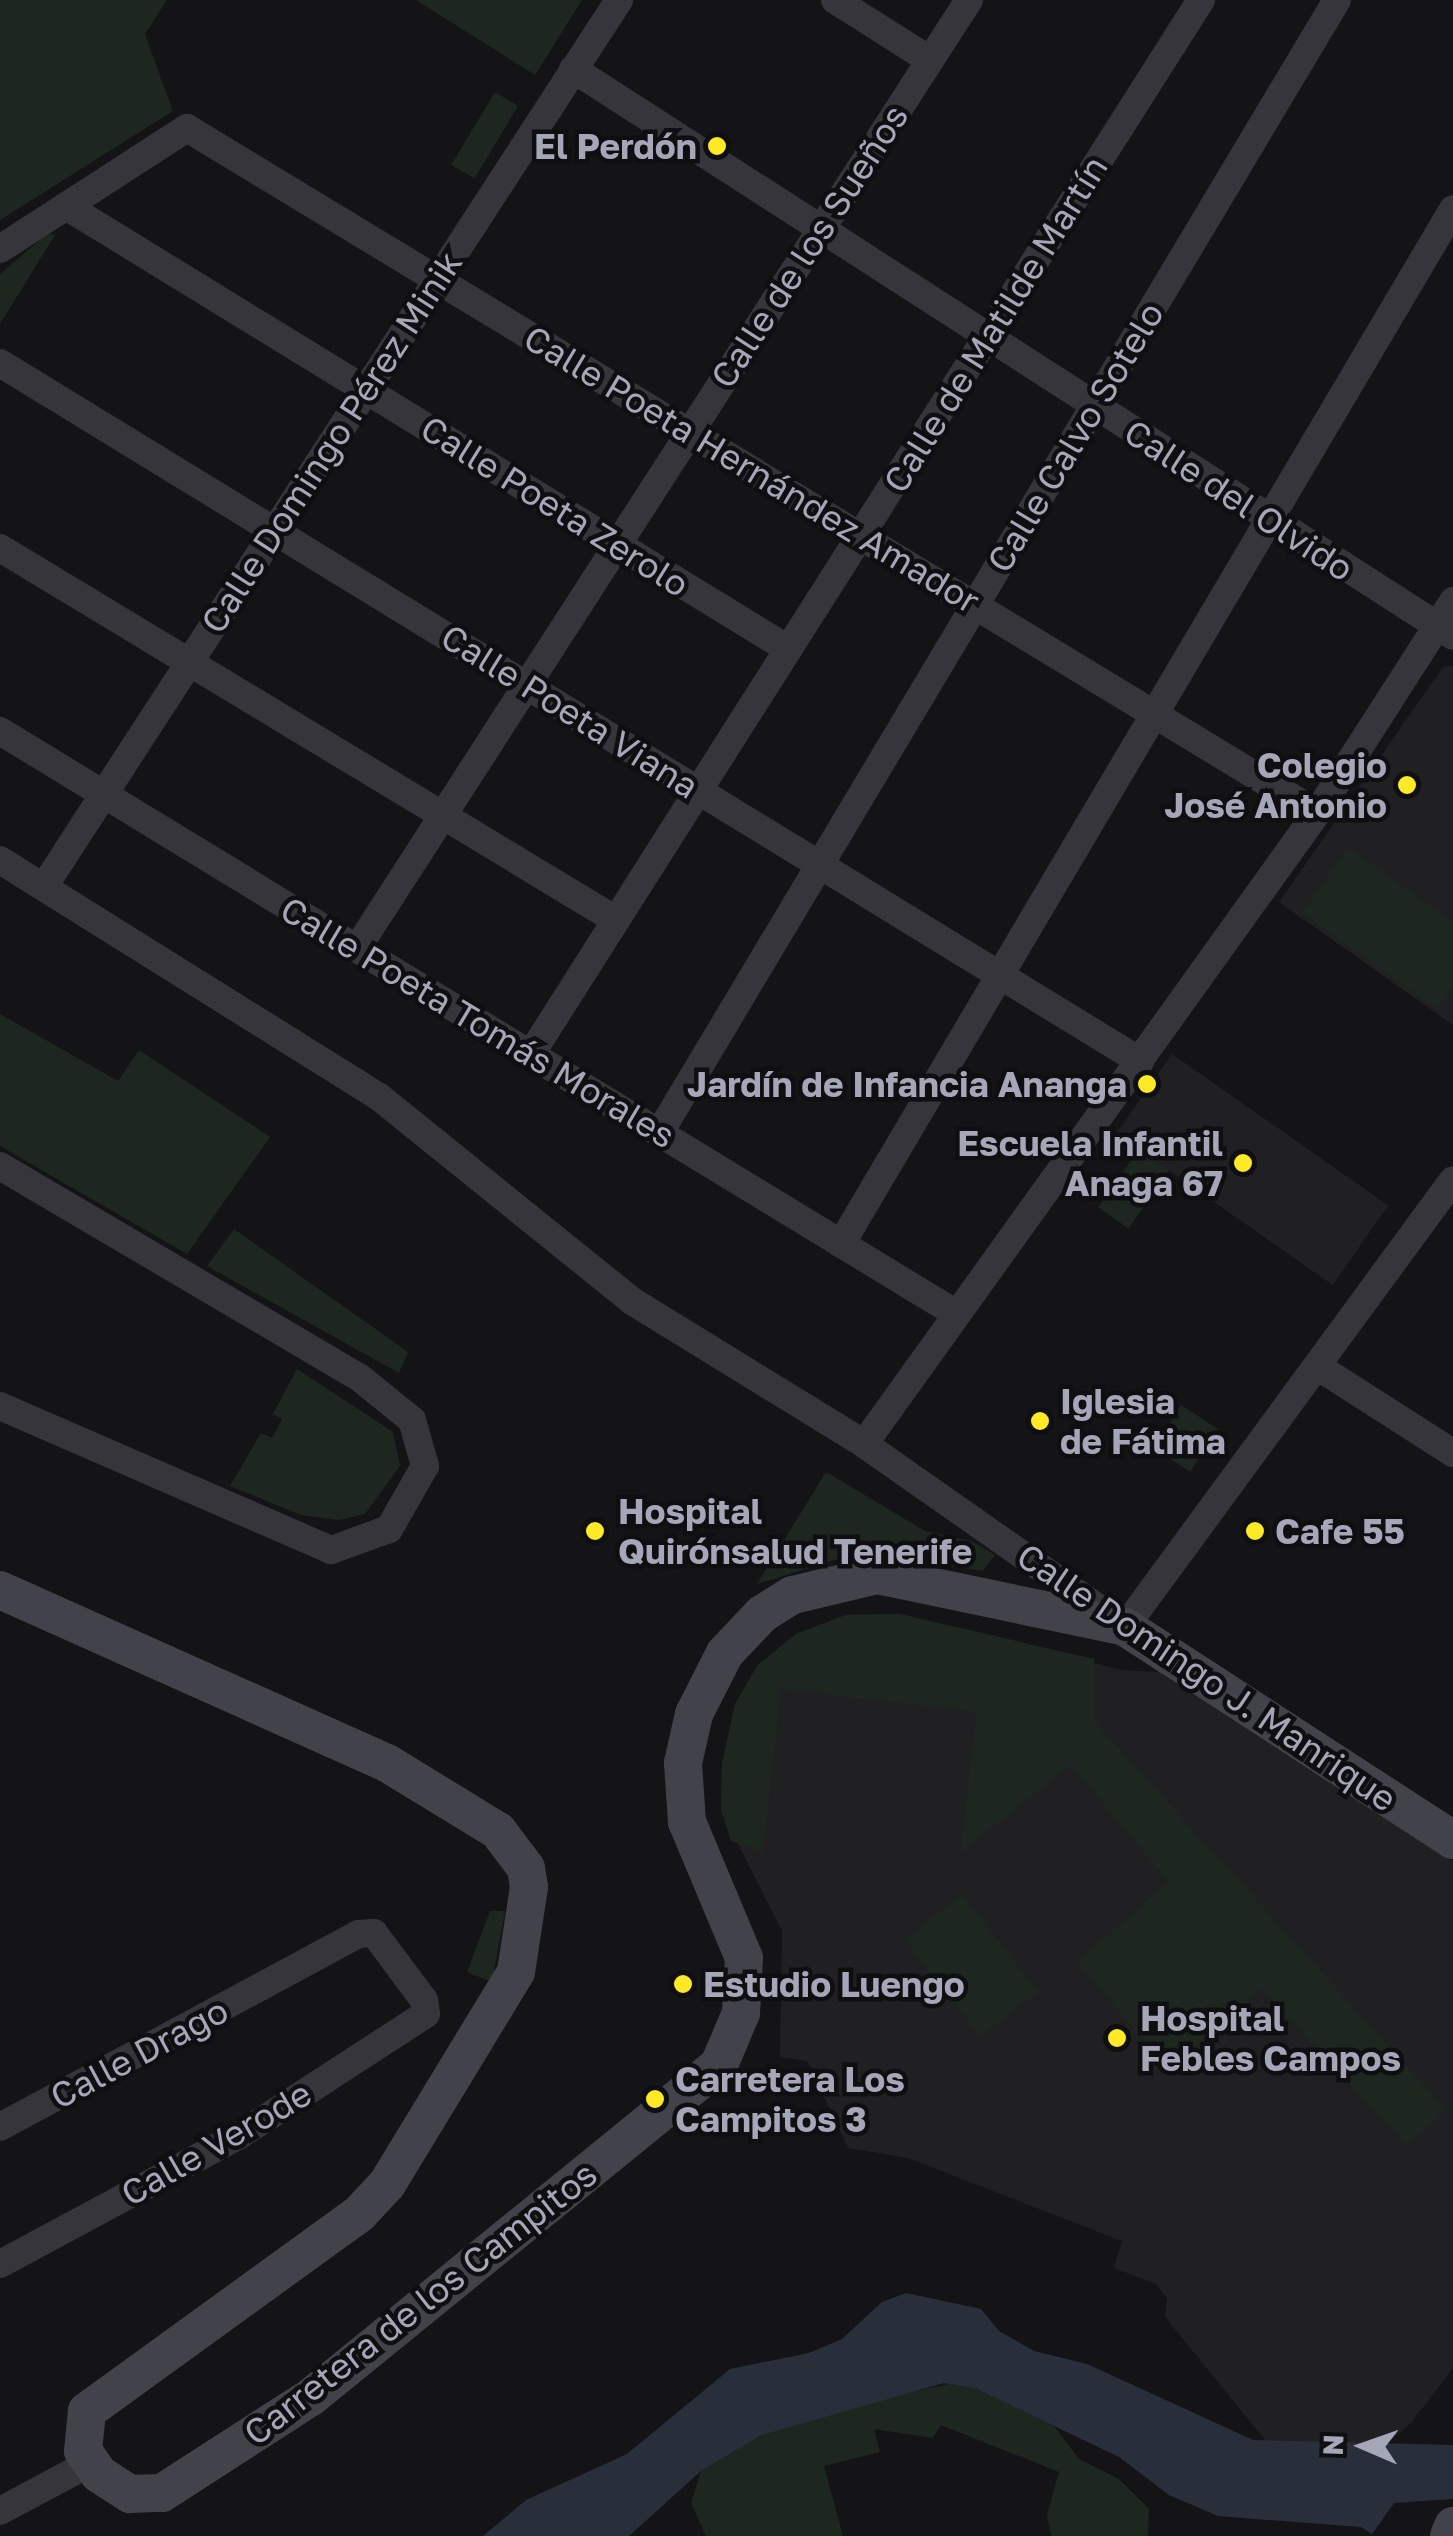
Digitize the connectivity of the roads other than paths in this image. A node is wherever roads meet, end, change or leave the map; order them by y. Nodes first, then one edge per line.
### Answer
1 (619, 0) edge
2 (835, 0) edge
3 (968, 0) edge
4 (1201, 0) edge
5 (1337, 0) edge
6 (930, 60) junction
7 (573, 69) junction
8 (66, 206) junction
9 (1453, 209) edge
10 (818, 232) junction
11 (0, 248) edge
12 (436, 281) junction
13 (987, 337) junction
14 (0, 363) edge
15 (365, 389) junction
16 (1094, 407) junction
17 (690, 430) junction
18 (1267, 520) junction
19 (274, 529) junction
20 (861, 535) junction
21 (617, 545) junction
22 (0, 548) edge
23 (1453, 600) edge
24 (975, 604) junction
25 (1446, 632) edge
26 (788, 649) junction
27 (188, 662) junction
28 (526, 685) junction
29 (1152, 716) junction
30 (0, 731) edge
31 (699, 790) junction
32 (102, 794) junction
33 (1316, 813) junction
34 (442, 816) junction
35 (0, 860) edge
36 (820, 864) junction
37 (44, 885) junction
38 (616, 920) junction
39 (358, 947) junction
40 (1000, 974) junction
41 (531, 1054) junction
42 (1140, 1060) junction
43 (660, 1132) junction
44 (0, 1166) edge
45 (1453, 1180) edge
46 (842, 1244) junction
47 (955, 1313) junction
48 (1320, 1368) junction
49 (0, 1406) edge
50 (864, 1444) junction
51 (1453, 1453) edge
52 (0, 1590) edge
53 (1125, 1627) junction
54 (1453, 1840) edge
55 (426, 2014) joint
56 (0, 2127) edge
57 (0, 2264) edge
58 (90, 2463) junction
59 (0, 2510) edge
60 (1453, 2526) edge
61 (1449, 2536) edge

1 - 7 street, Calle Domingo Pérez Minik
2 - 6 street
3 - 6 street, Calle de los Sueños
4 - 13 street, Calle de Matilde Martín
5 - 16 street, Calle Calvo Sotelo
6 - 10 street, Calle de los Sueños
7 - 10 street, Calle del Olvido
7 - 12 street, Calle Domingo Pérez Minik
8 - 11 street
8 - 12 street, Calle Poeta Hernández Amador
8 - 15 street, Calle Poeta Zerolo
9 - 18 street
10 - 13 street, Calle del Olvido
10 - 17 street, Calle de los Sueños
12 - 15 street, Calle Domingo Pérez Minik
12 - 17 street, Calle Poeta Hernández Amador
13 - 16 street, Calle del Olvido
13 - 20 street, Calle de Matilde Martín
14 - 19 street, Calle Poeta Viana
15 - 19 street, Calle Domingo Pérez Minik
15 - 21 street, Calle Poeta Zerolo
16 - 18 street, Calle del Olvido
16 - 24 street, Calle Calvo Sotelo
17 - 20 street, Calle Poeta Hernández Amador
17 - 21 street, Calle de los Sueños
18 - 25 street, Calle del Olvido
18 - 29 street
19 - 27 street, Calle Domingo Pérez Minik
19 - 28 street, Calle Poeta Viana
20 - 24 street, Calle Poeta Hernández Amador
20 - 26 street, Calle de Matilde Martín
21 - 26 street, Calle Poeta Zerolo
21 - 28 street, Calle de los Sueños
22 - 27 street
23 - 25 street
24 - 29 street, Calle Poeta Hernández Amador
24 - 36 street, Calle Calvo Sotelo
25 - 33 street
26 - 31 street, Calle de Matilde Martín
27 - 32 street, Calle Domingo Pérez Minik
27 - 34 street
28 - 31 street, Calle Poeta Viana
28 - 34 street, Calle de los Sueños
29 - 33 street, Calle Poeta Hernández Amador
29 - 40 street
30 - 32 street, Calle Poeta Tomás Morales
31 - 36 street, Calle Poeta Viana
31 - 38 street, Calle de Matilde Martín
32 - 37 street, Calle Domingo Pérez Minik
32 - 39 street, Calle Poeta Tomás Morales
33 - 42 street
34 - 38 street
34 - 39 street, Calle de los Sueños
35 - 37 street, Calle Domingo J. Manrique
36 - 40 street, Calle Poeta Viana
36 - 43 street, Calle Calvo Sotelo
37 - 50 street, Calle Domingo J. Manrique
38 - 41 street, Calle de Matilde Martín
39 - 41 street, Calle Poeta Tomás Morales
40 - 42 street, Calle Poeta Viana
40 - 46 street
41 - 43 street, Calle Poeta Tomás Morales
42 - 47 street
43 - 46 street, Calle Poeta Tomás Morales
44 - 49 street
45 - 48 street
46 - 47 street, Calle Poeta Tomás Morales
47 - 50 street
48 - 51 street
48 - 53 street
50 - 53 street, Calle Domingo J. Manrique
52 - 58 main road
53 - 54 main road, Calle Domingo J. Manrique
53 - 58 main road, Carretera de los Campitos
55 - 56 street, Calle Drago
55 - 57 street, Calle Verode
58 - 59 street
60 - 61 main road

